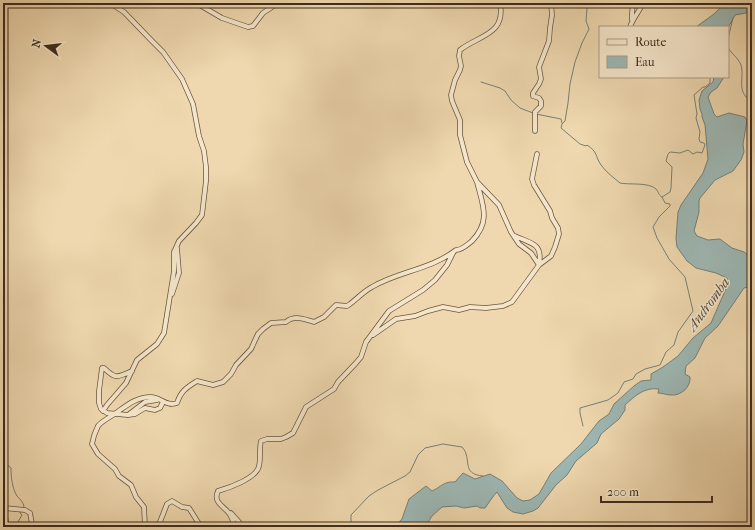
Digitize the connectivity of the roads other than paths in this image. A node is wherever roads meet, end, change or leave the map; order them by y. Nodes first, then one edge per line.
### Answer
1 (110, 3) edge
2 (187, 3) edge
3 (278, 3) edge
4 (500, 3) edge
5 (551, 3) edge
6 (633, 3) edge
7 (642, 3) edge
8 (632, 21) junction
9 (630, 26) edge
10 (535, 131) dead end
11 (537, 154) dead end
12 (478, 182) junction
13 (514, 235) junction
14 (454, 251) junction
15 (539, 265) junction
16 (371, 337) junction
17 (132, 371) junction
18 (157, 400) junction
19 (163, 402) junction
20 (103, 411) junction
21 (114, 414) junction
22 (128, 415) junction
23 (4, 507) edge
24 (228, 512) junction
25 (8, 527) edge
26 (51, 527) edge
27 (145, 527) edge
28 (158, 527) edge
29 (202, 527) edge
30 (235, 527) edge
31 (241, 527) edge

1 - 17 street
2 - 3 street
4 - 12 street
5 - 10 street
6 - 8 street
7 - 8 street
8 - 9 street
11 - 15 street
12 - 13 street
12 - 14 street
13 - 15 street
13 - 15 street
14 - 16 street
14 - 19 street
15 - 16 street
16 - 24 street
17 - 20 street
17 - 20 street
18 - 19 street
18 - 21 street
18 - 22 street
19 - 22 street
20 - 21 street
21 - 22 street
21 - 27 street
23 - 25 street
23 - 26 street
24 - 30 street
24 - 31 street
28 - 29 street

